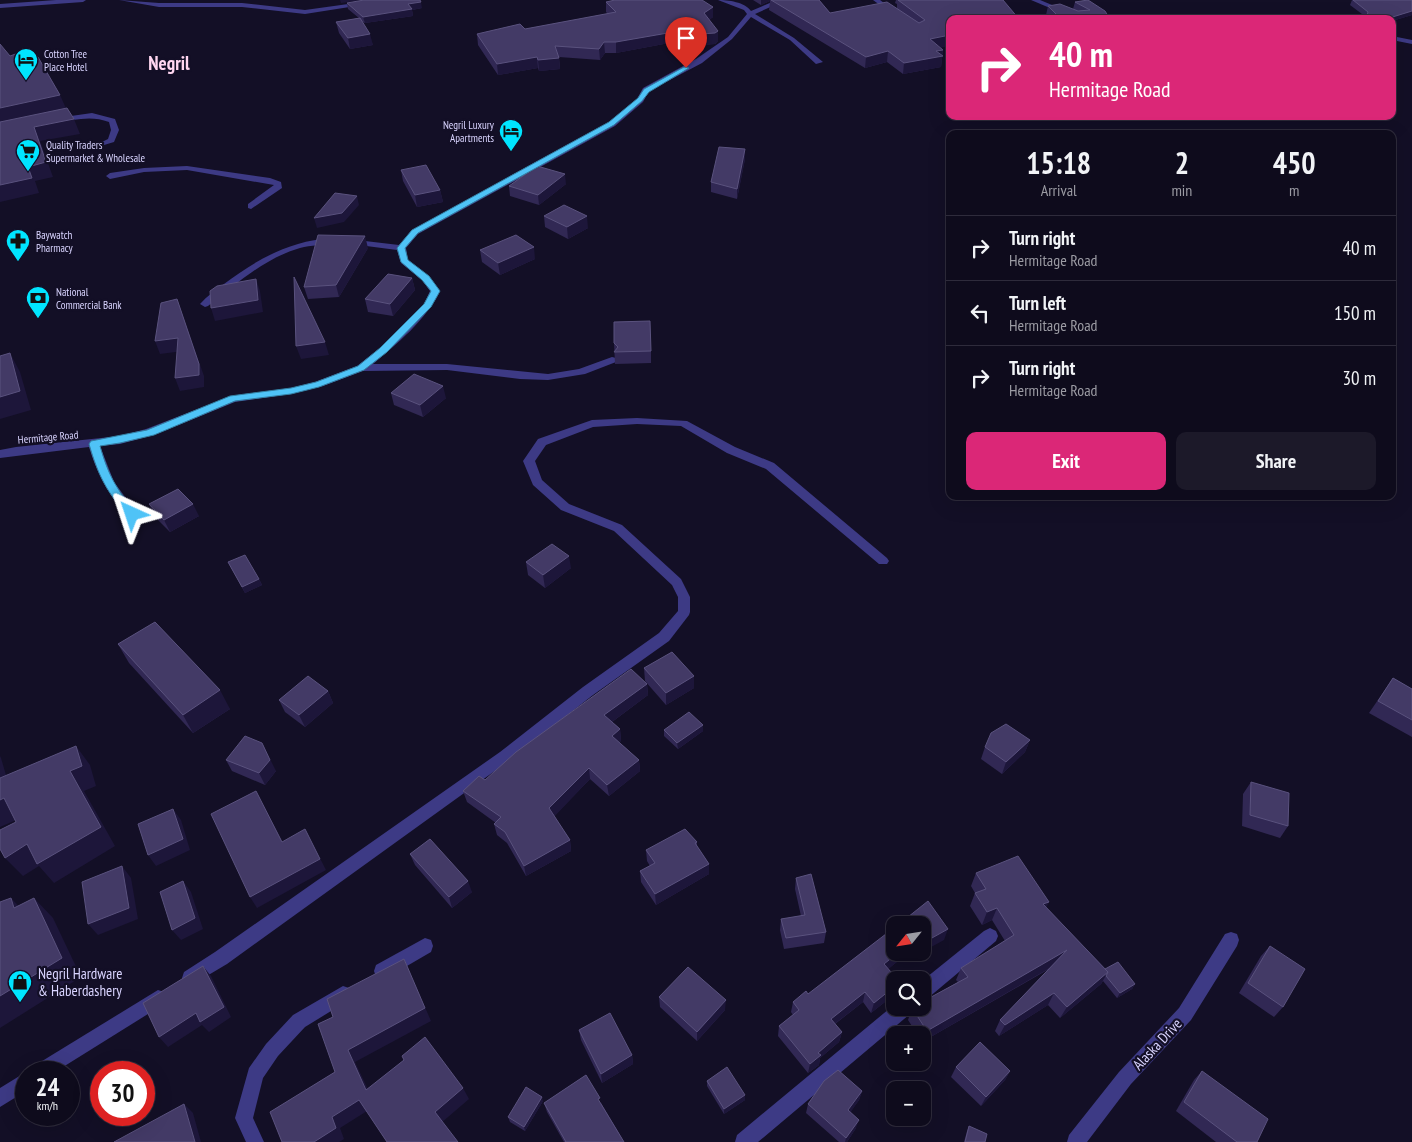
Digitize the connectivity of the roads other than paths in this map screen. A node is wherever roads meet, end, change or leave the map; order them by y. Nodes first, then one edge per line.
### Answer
1 (7, 0) edge
2 (83, 0) edge
3 (122, 0) edge
4 (391, 0) edge
5 (721, 0) edge
6 (784, 0) edge
7 (876, 0) edge
8 (1034, 0) edge
9 (0, 6) edge
10 (750, 14) junction
11 (1073, 15) edge
12 (900, 18) edge
13 (1396, 39) edge
14 (1412, 42) edge
15 (819, 62) dead end
16 (46, 124) edge
17 (104, 143) dead end
18 (110, 176) dead end
19 (251, 206) dead end
20 (401, 248) junction
21 (205, 304) dead end
22 (612, 360) dead end
23 (361, 368) junction
24 (94, 444) junction
25 (0, 454) edge
26 (132, 514) dead end
27 (883, 561) dead end
28 (990, 936) dead end
29 (1231, 940) dead end
30 (425, 946) dead end
31 (931, 985) edge
32 (894, 1016) edge
33 (58, 1061) edge
34 (15, 1088) edge
35 (0, 1098) edge
36 (255, 1142) edge
37 (744, 1142) edge
38 (1076, 1142) edge

1 - 9 street
2 - 9 street
3 - 4 street
5 - 10 street
6 - 10 street
7 - 12 street
8 - 11 street
10 - 15 street
10 - 20 street
13 - 14 street
16 - 17 street
18 - 19 street
20 - 21 street
20 - 23 street, Hermitage Road
22 - 23 street
23 - 24 street, Hermitage Road
24 - 25 street, Hermitage Road
24 - 26 street
27 - 33 street
28 - 31 street
29 - 38 street, Alaska Drive
30 - 36 street
32 - 37 street
34 - 35 street

